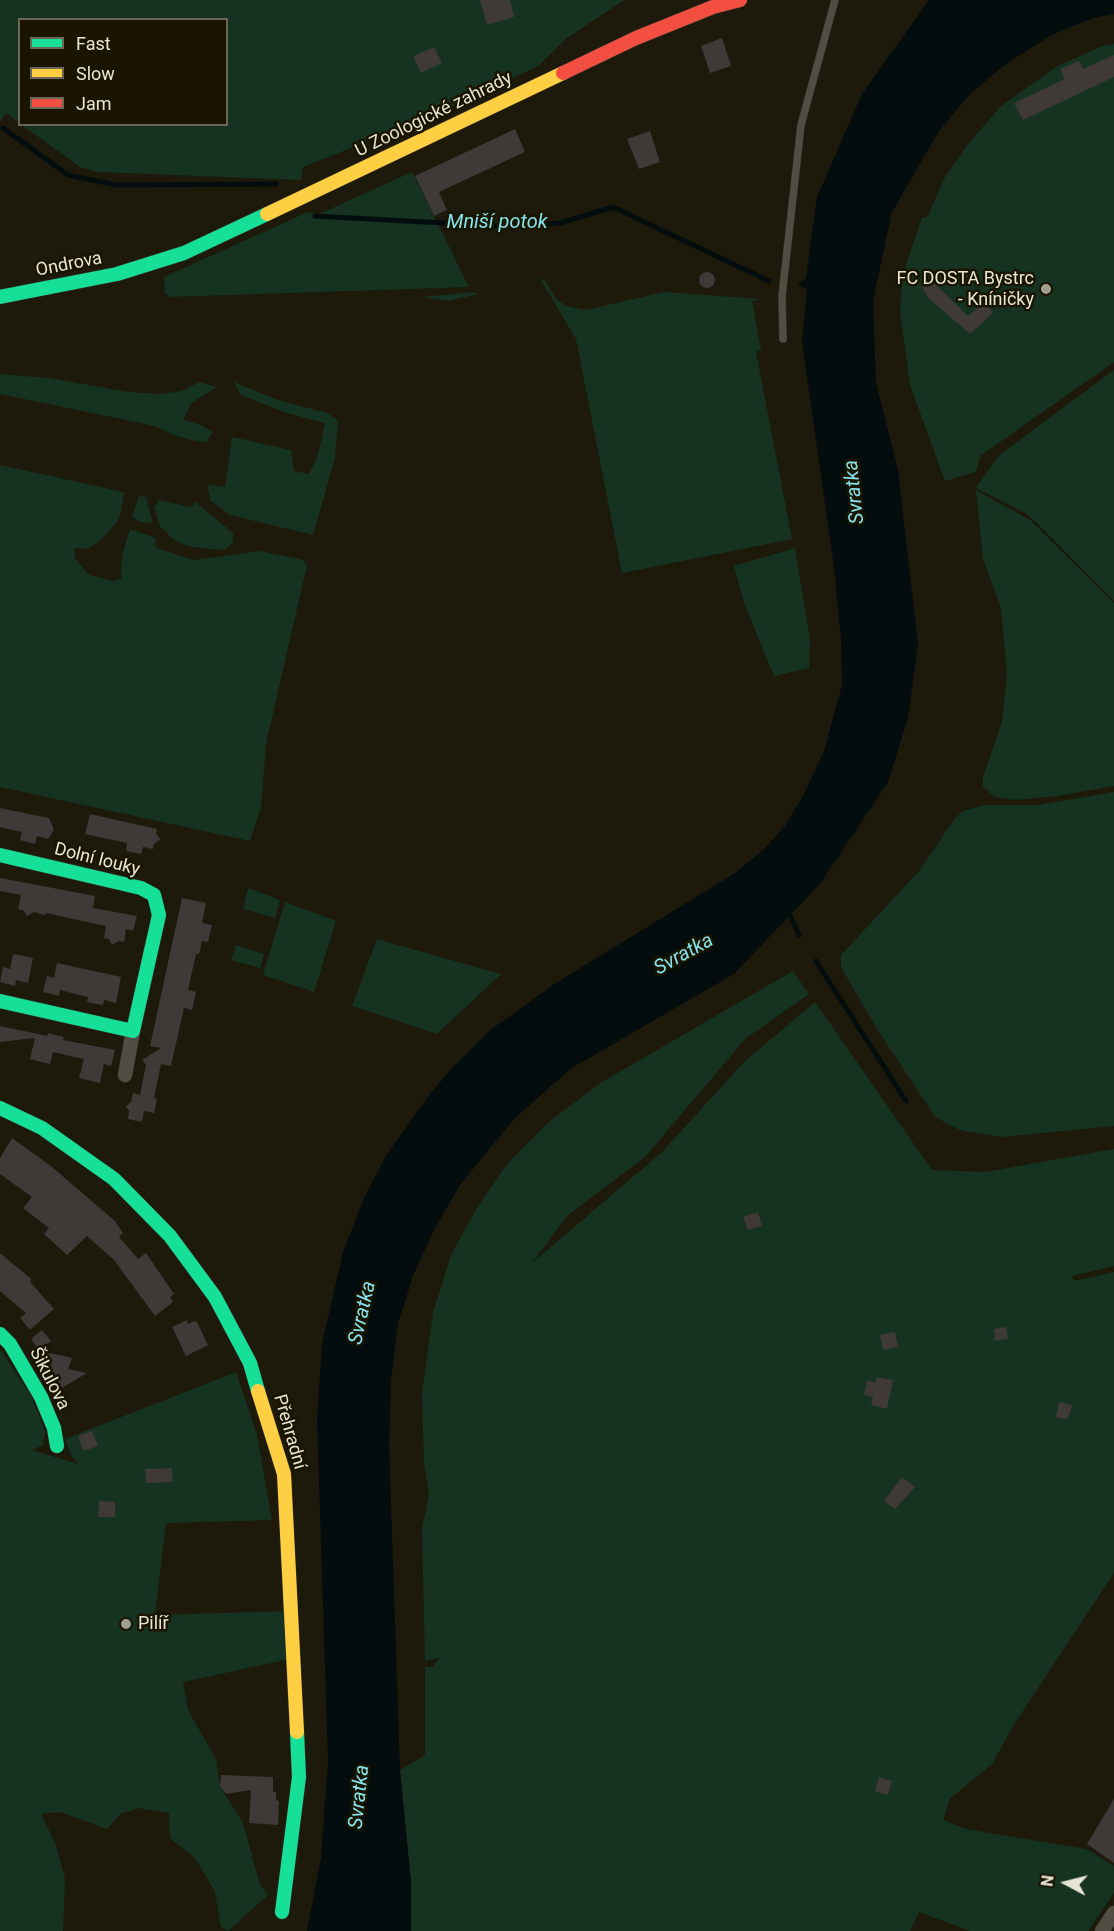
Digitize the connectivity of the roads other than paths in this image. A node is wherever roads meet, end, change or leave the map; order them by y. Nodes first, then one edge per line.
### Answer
1 (740, 0) edge
2 (835, 0) edge
3 (145, 266) joint
4 (0, 297) edge
5 (783, 339) dead end
6 (0, 855) edge
7 (0, 1001) edge
8 (133, 1031) junction
9 (125, 1075) dead end
10 (0, 1108) edge
11 (0, 1334) edge
12 (57, 1446) dead end
13 (282, 1912) dead end
14 (1114, 1913) edge
15 (1102, 1931) edge

1 - 3 street, U Zoologické zahrady
2 - 5 lane
3 - 4 street, Ondrova
6 - 8 street, Dolní louky
7 - 8 street
8 - 9 street, Dolní louky
10 - 13 street, Přehradní
11 - 12 street, Šikulova
14 - 15 street

